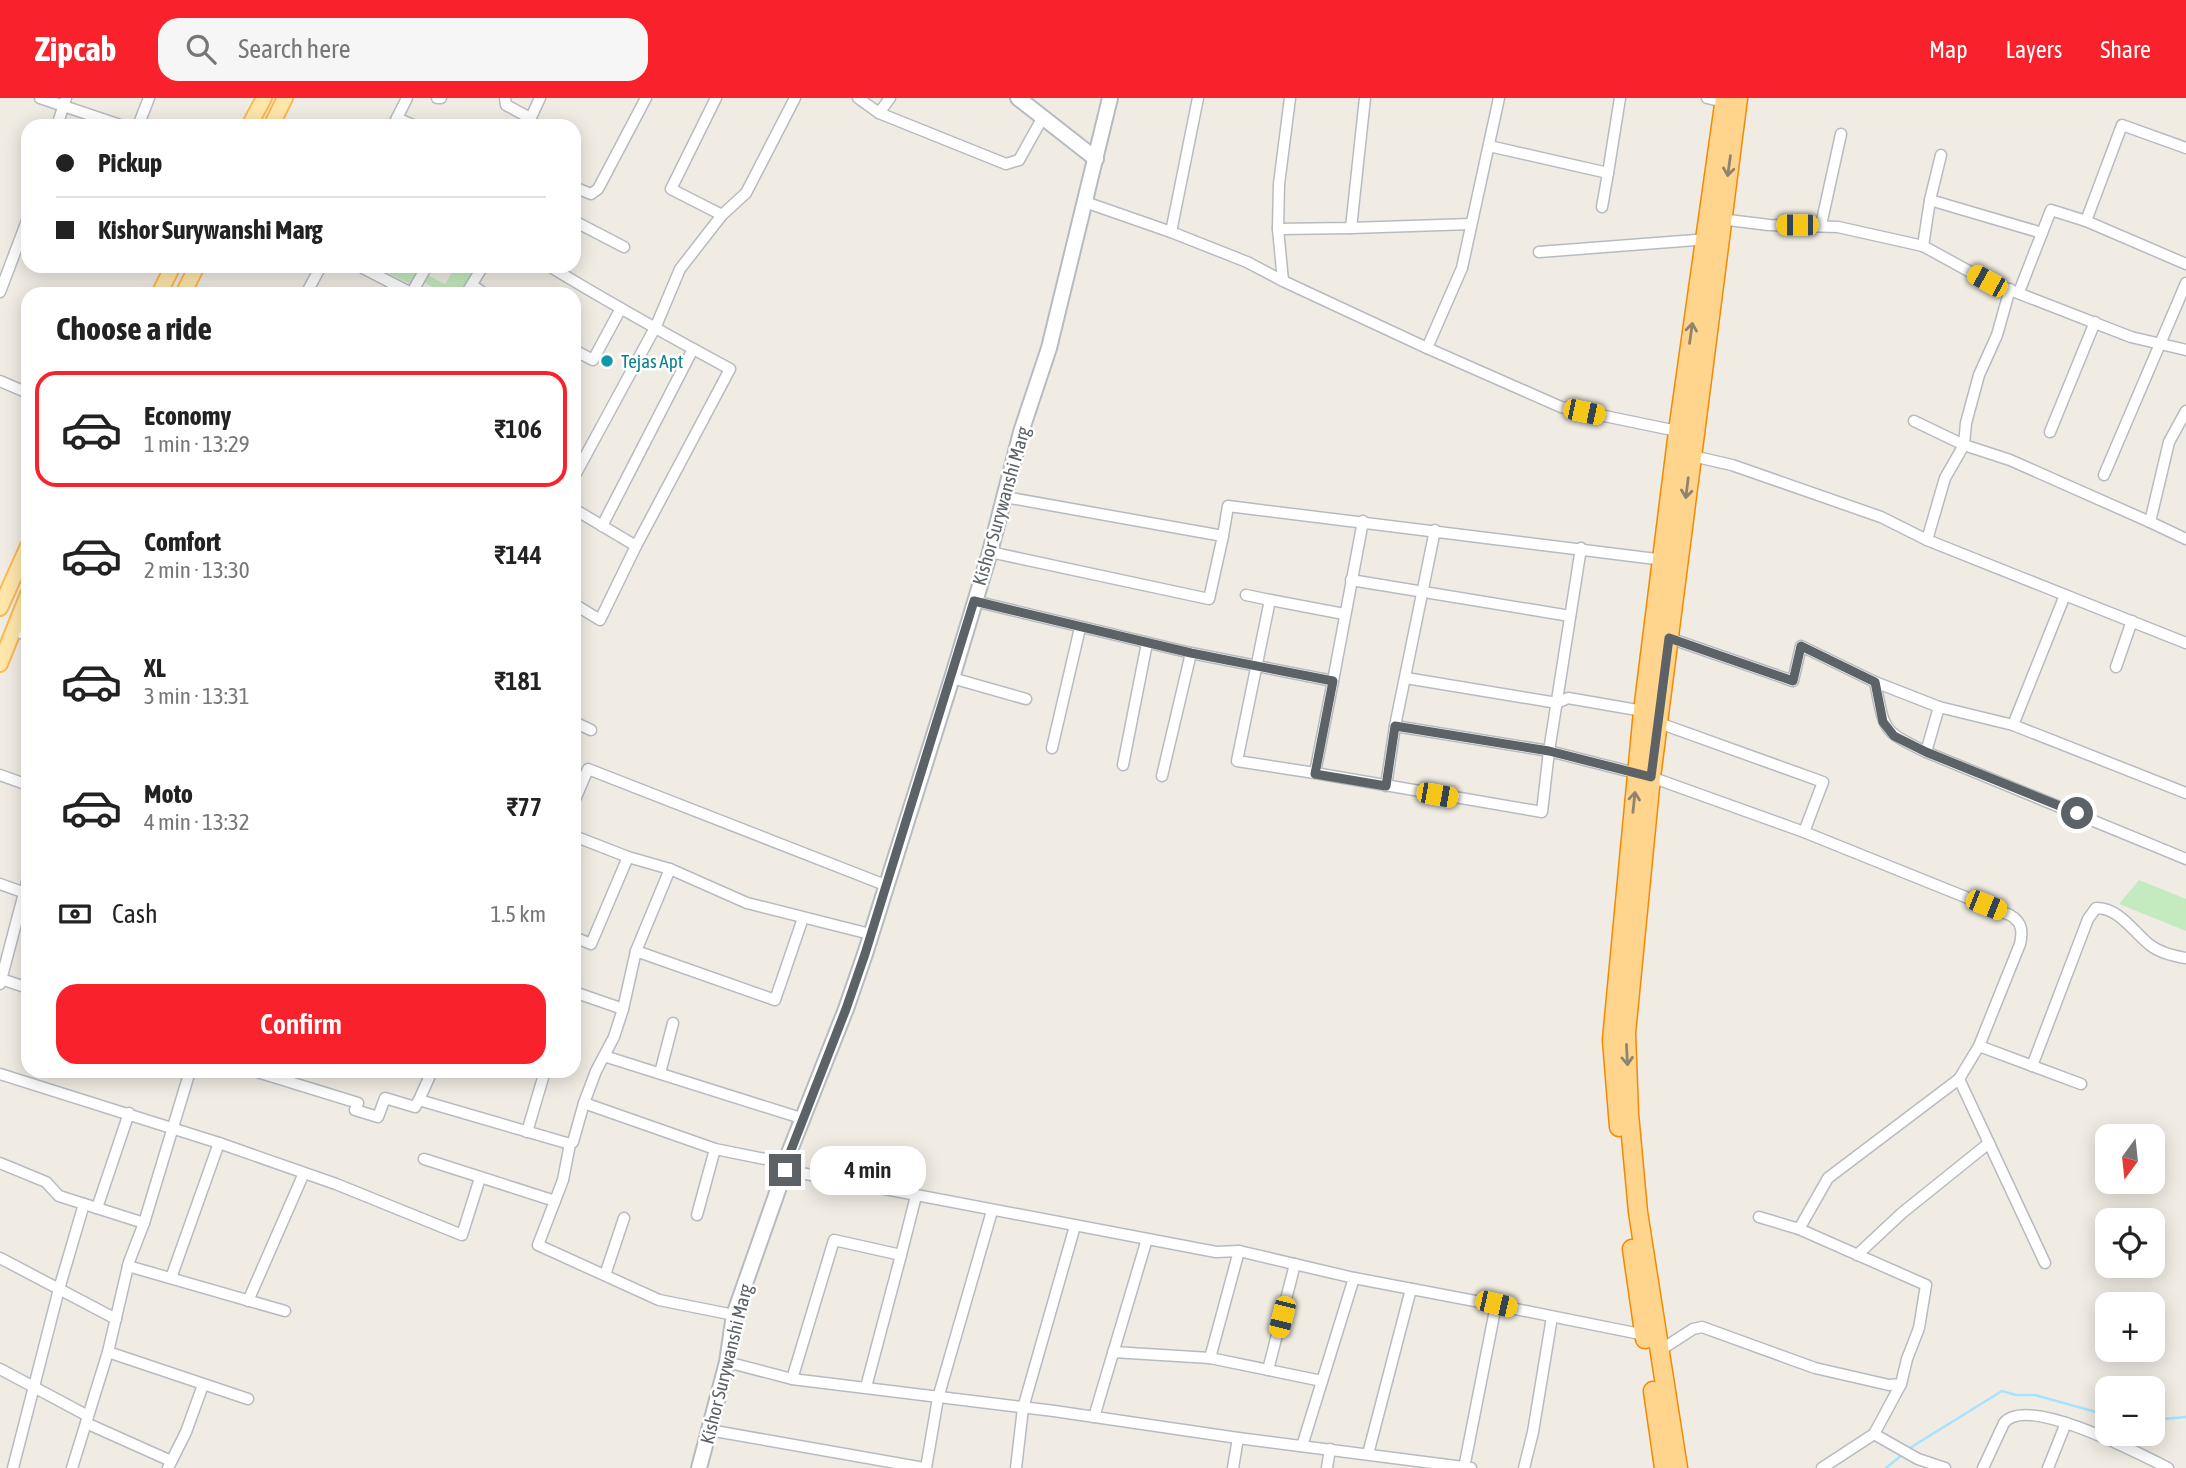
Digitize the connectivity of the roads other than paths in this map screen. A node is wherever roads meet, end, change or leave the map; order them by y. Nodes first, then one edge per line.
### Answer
1 (40, 98) edge
2 (149, 98) edge
3 (264, 98) edge
4 (285, 98) edge
5 (407, 98) edge
6 (505, 98) edge
7 (540, 98) edge
8 (716, 98) edge
9 (796, 98) edge
10 (858, 98) edge
11 (890, 98) edge
12 (1018, 98) edge
13 (1110, 98) edge
14 (1197, 98) edge
15 (1290, 98) edge
16 (1365, 98) edge
17 (1499, 98) edge
18 (1620, 98) edge
19 (643, 99) edge
20 (1723, 99) edge
21 (64, 102) edge
22 (879, 113) junction
23 (1043, 117) junction
24 (59, 119) edge
25 (106, 119) edge
26 (141, 119) edge
27 (253, 119) edge
28 (274, 119) edge
29 (396, 119) edge
30 (524, 119) edge
31 (530, 119) edge
32 (1840, 134) dead end
33 (1489, 146) junction
34 (2186, 148) edge
35 (1941, 155) dead end
36 (1096, 159) junction
37 (1608, 173) junction
38 (581, 190) edge
39 (1930, 200) junction
40 (1084, 202) junction
41 (1602, 207) dead end
42 (722, 215) junction
43 (1715, 219) junction
44 (2086, 221) junction
45 (1471, 224) junction
46 (581, 225) edge
47 (1821, 225) junction
48 (1351, 228) junction
49 (1278, 229) junction
50 (1171, 232) junction
51 (2042, 233) junction
52 (21, 236) edge
53 (1712, 239) junction
54 (1923, 246) junction
55 (624, 247) dead end
56 (1539, 252) dead end
57 (2186, 264) edge
58 (372, 273) edge
59 (560, 273) edge
60 (1283, 281) junction
61 (2186, 283) edge
62 (399, 287) edge
63 (2015, 290) junction
64 (0, 292) edge
65 (620, 310) junction
66 (2095, 322) junction
67 (656, 326) junction
68 (2159, 344) junction
69 (1427, 348) junction
70 (693, 349) junction
71 (2186, 351) edge
72 (581, 354) edge
73 (0, 381) edge
74 (21, 390) edge
75 (2186, 411) edge
76 (1914, 421) dead end
77 (2050, 432) dead end
78 (1686, 433) junction
79 (1964, 444) junction
80 (1683, 454) junction
81 (581, 464) edge
82 (2105, 475) dead end
83 (1005, 497) junction
84 (581, 513) edge
85 (1363, 521) junction
86 (2150, 522) junction
87 (602, 526) junction
88 (1435, 530) junction
89 (1223, 536) junction
90 (2186, 539) edge
91 (1927, 540) junction
92 (636, 547) junction
93 (1581, 548) junction
94 (990, 552) junction
95 (1671, 560) junction
96 (21, 573) edge
97 (1350, 580) junction
98 (1423, 593) junction
99 (1246, 595) dead end
100 (2065, 595) junction
101 (1270, 600) junction
102 (974, 601) junction
103 (0, 608) edge
104 (581, 608) edge
105 (21, 612) edge
106 (1344, 614) junction
107 (1570, 616) junction
108 (2132, 621) junction
109 (1080, 628) junction
110 (14, 630) junction
111 (21, 633) edge
112 (1669, 638) junction
113 (1147, 643) junction
114 (2186, 643) edge
115 (4, 644) edge
116 (1191, 653) junction
117 (0, 664) edge
118 (2116, 667) dead end
119 (1257, 668) junction
120 (952, 678) junction
121 (1406, 678) junction
122 (1333, 681) junction
123 (1875, 682) junction
124 (1026, 699) dead end
125 (1557, 702) junction
126 (1939, 707) junction
127 (1643, 710) junction
128 (1659, 723) junction
129 (581, 725) edge
130 (2013, 725) junction
131 (1395, 726) junction
132 (591, 730) dead end
133 (1052, 748) dead end
134 (1549, 751) junction
135 (1926, 752) junction
136 (1123, 765) dead end
137 (1315, 774) junction
138 (0, 775) edge
139 (1644, 775) junction
140 (1161, 776) dead end
141 (21, 782) edge
142 (581, 786) edge
143 (1386, 786) junction
144 (2186, 793) edge
145 (1804, 832) junction
146 (581, 839) edge
147 (628, 857) junction
148 (2186, 859) edge
149 (670, 869) junction
150 (0, 884) edge
151 (885, 885) junction
152 (21, 892) edge
153 (21, 911) edge
154 (803, 918) junction
155 (870, 934) junction
156 (581, 940) edge
157 (636, 951) junction
158 (2186, 958) edge
159 (1, 981) edge
160 (21, 986) edge
161 (581, 994) edge
162 (623, 1009) junction
163 (673, 1023) dead end
164 (1979, 1046) junction
165 (604, 1056) junction
166 (2032, 1066) junction
167 (660, 1073) junction
168 (0, 1074) edge
169 (188, 1078) edge
170 (277, 1078) edge
171 (429, 1078) edge
172 (543, 1078) edge
173 (1959, 1079) junction
174 (2081, 1084) dead end
175 (419, 1100) junction
176 (584, 1103) junction
177 (129, 1113) junction
178 (804, 1119) junction
179 (172, 1128) junction
180 (527, 1132) junction
181 (219, 1143) junction
182 (1989, 1143) junction
183 (570, 1144) junction
184 (715, 1149) junction
185 (424, 1159) dead end
186 (0, 1163) edge
187 (785, 1166) junction
188 (304, 1173) junction
189 (480, 1178) junction
190 (916, 1196) junction
191 (555, 1201) junction
192 (84, 1204) junction
193 (97, 1208) junction
194 (992, 1211) junction
195 (697, 1215) dead end
196 (1759, 1217) dead end
197 (624, 1219) dead end
198 (144, 1223) junction
199 (1075, 1226) junction
200 (1799, 1229) junction
201 (1147, 1239) junction
202 (1239, 1251) junction
203 (901, 1255) junction
204 (1857, 1255) junction
205 (0, 1258) edge
206 (2045, 1263) dead end
207 (1295, 1264) junction
208 (128, 1266) junction
209 (605, 1275) junction
210 (171, 1278) junction
211 (1354, 1278) junction
212 (58, 1289) junction
213 (1411, 1289) junction
214 (248, 1301) junction
215 (1496, 1304) junction
216 (285, 1311) dead end
217 (734, 1315) junction
218 (1552, 1317) junction
219 (116, 1320) junction
220 (1645, 1335) junction
221 (1659, 1351) junction
222 (108, 1352) junction
223 (1113, 1352) junction
224 (1210, 1358) junction
225 (727, 1362) junction
226 (0, 1369) edge
227 (1268, 1370) junction
228 (792, 1379) junction
229 (1322, 1381) junction
230 (1901, 1384) junction
231 (203, 1385) junction
232 (34, 1386) junction
233 (866, 1387) junction
234 (938, 1398) junction
235 (248, 1399) dead end
236 (1023, 1408) junction
237 (1094, 1417) junction
238 (87, 1419) junction
239 (2066, 1423) junction
240 (709, 1430) junction
241 (1874, 1434) junction
242 (1238, 1438) junction
243 (1302, 1446) junction
244 (1329, 1449) junction
245 (1368, 1454) junction
246 (170, 1465) edge
247 (13, 1468) edge
248 (72, 1468) edge
249 (699, 1468) edge
250 (925, 1468) edge
251 (1016, 1468) edge
252 (1233, 1468) edge
253 (1327, 1468) edge
254 (1466, 1468) edge
255 (1524, 1468) edge
256 (1664, 1468) edge
257 (1678, 1468) edge
258 (1822, 1468) edge
259 (1945, 1468) edge
260 (1983, 1468) edge
261 (2048, 1468) edge
262 (2168, 1468) edge

1 - 21 street
2 - 26 street
3 - 27 main road
4 - 28 main road
5 - 29 street
6 - 30 street
7 - 31 street
8 - 42 street
9 - 42 street
10 - 22 street
11 - 22 street
12 - 23 street
13 - 36 street, Kishor Surywanshi Marg
14 - 50 street
15 - 49 street
16 - 48 street
17 - 33 street
18 - 37 street
19 - 38 street
20 - 43 highway
21 - 24 street
21 - 25 street
22 - 23 street
23 - 36 street
32 - 47 street
33 - 37 street
33 - 45 street
34 - 44 street
35 - 39 street
36 - 40 street, Kishor Surywanshi Marg
37 - 41 street
39 - 51 street
39 - 54 street
40 - 50 street
40 - 83 street, Kishor Surywanshi Marg
42 - 67 street
43 - 47 street
43 - 53 highway
44 - 51 street
44 - 57 street
45 - 48 street
45 - 69 street
46 - 55 street
47 - 54 street
48 - 49 street
49 - 60 street
50 - 60 street
51 - 63 street
52 - 64 street
53 - 56 street
53 - 78 highway
54 - 63 street
58 - 62 street
59 - 65 street
60 - 69 street
61 - 68 street
63 - 66 street
63 - 79 street
65 - 67 street
65 - 72 street
66 - 68 street
66 - 77 street
67 - 70 street
67 - 81 street
68 - 71 street
68 - 82 street
69 - 78 street
70 - 87 street
70 - 92 street
73 - 74 street
75 - 86 street
76 - 79 street
78 - 80 highway
79 - 86 street
79 - 91 street
80 - 91 street
80 - 95 highway
83 - 89 street
83 - 94 street, Kishor Surywanshi Marg
84 - 87 street
85 - 88 street
85 - 89 street
85 - 97 street
86 - 90 street
87 - 92 street
88 - 93 street
88 - 98 street
89 - 94 street
91 - 100 street
92 - 104 street
93 - 95 street
93 - 107 street
94 - 102 street, Kishor Surywanshi Marg
95 - 112 highway
95 - 127 highway
96 - 103 main road
97 - 98 street
97 - 106 street
98 - 107 street
98 - 121 street
99 - 101 street
100 - 108 street
100 - 130 street
101 - 106 street
101 - 119 street
102 - 109 street
102 - 120 street, Kishor Surywanshi Marg
105 - 110 main road
106 - 122 street
107 - 125 street
108 - 114 street
108 - 118 street
109 - 113 street
109 - 133 street
110 - 111 street
110 - 115 main road
112 - 123 street
112 - 128 highway
113 - 116 street
113 - 136 street
115 - 117 main road
116 - 119 street
116 - 140 street
119 - 122 street
119 - 137 street
120 - 124 street
120 - 151 street, Kishor Surywanshi Marg
121 - 125 street
121 - 131 street
122 - 137 street
123 - 126 street
123 - 135 street
125 - 127 street
125 - 134 street
126 - 130 street
126 - 135 street
127 - 139 highway
128 - 139 highway
128 - 145 street
129 - 132 street
130 - 144 street
131 - 134 street
131 - 143 street
134 - 139 street
134 - 143 street
135 - 148 street
137 - 143 street
138 - 141 street
139 - 145 street
220 -> 139 highway
139 -> 221 highway
142 - 151 street
145 - 164 street
146 - 147 street
147 - 149 street
147 - 156 street
149 - 154 street
149 - 157 street
150 - 152 street
151 - 155 street, Kishor Surywanshi Marg
153 - 159 street
154 - 155 street
154 - 157 street
155 - 178 street, Kishor Surywanshi Marg
157 - 162 street
158 - 166 street
159 - 160 street
161 - 162 street
162 - 165 street
163 - 167 street
164 - 166 street
164 - 173 street
165 - 167 street
165 - 176 street
166 - 174 street
167 - 178 street
168 - 177 street
169 - 179 street
170 - 175 street
171 - 175 street
172 - 180 street
173 - 182 street
173 - 200 street
175 - 180 street
176 - 183 street
176 - 184 street
177 - 179 street
177 - 193 street
178 - 187 street, Kishor Surywanshi Marg
179 - 181 street
179 - 198 street
180 - 183 street
181 - 188 street
181 - 210 street
182 - 204 street
182 - 206 street
183 - 191 street
184 - 187 street
184 - 195 street
185 - 189 street
186 - 192 street
187 - 190 street
187 - 217 street, Kishor Surywanshi Marg
188 - 189 street
188 - 214 street
189 - 191 street
190 - 194 street
190 - 203 street
191 - 209 street
192 - 193 street
192 - 212 street
193 - 198 street
194 - 199 street
194 - 234 street
196 - 200 street
197 - 209 street
198 - 208 street
199 - 201 street
199 - 236 street
200 - 204 street
201 - 202 street
201 - 223 street
202 - 207 street
202 - 224 street
203 - 228 street
203 - 233 street
204 - 230 street
205 - 212 street
207 - 211 street
207 - 227 street
208 - 210 street
208 - 219 street
209 - 217 street
210 - 214 street
211 - 213 street
211 - 229 street
212 - 219 street
212 - 232 street
213 - 215 street
213 - 245 street
214 - 216 street
215 - 218 street
215 - 254 street
217 - 225 street, Kishor Surywanshi Marg
218 - 220 street
218 - 255 street
219 - 222 street
220 - 256 highway
221 - 230 street
221 - 257 highway
222 - 231 street
222 - 238 street
223 - 224 street
223 - 237 street
224 - 227 street
225 - 228 street
225 - 240 street, Kishor Surywanshi Marg
226 - 232 street
227 - 229 street
228 - 233 street
229 - 243 street
230 - 241 street
231 - 235 street
231 - 246 street
232 - 238 street
232 - 247 street
233 - 234 street
234 - 236 street
234 - 250 street
236 - 237 street
236 - 251 street
237 - 242 street
238 - 246 street
238 - 248 street
239 - 260 street
239 - 261 street
239 - 262 street
240 - 249 street, Kishor Surywanshi Marg
240 - 250 street
241 - 258 street
241 - 259 street
242 - 243 street
242 - 252 street
243 - 244 street
244 - 245 street
244 - 253 street
245 - 254 street

